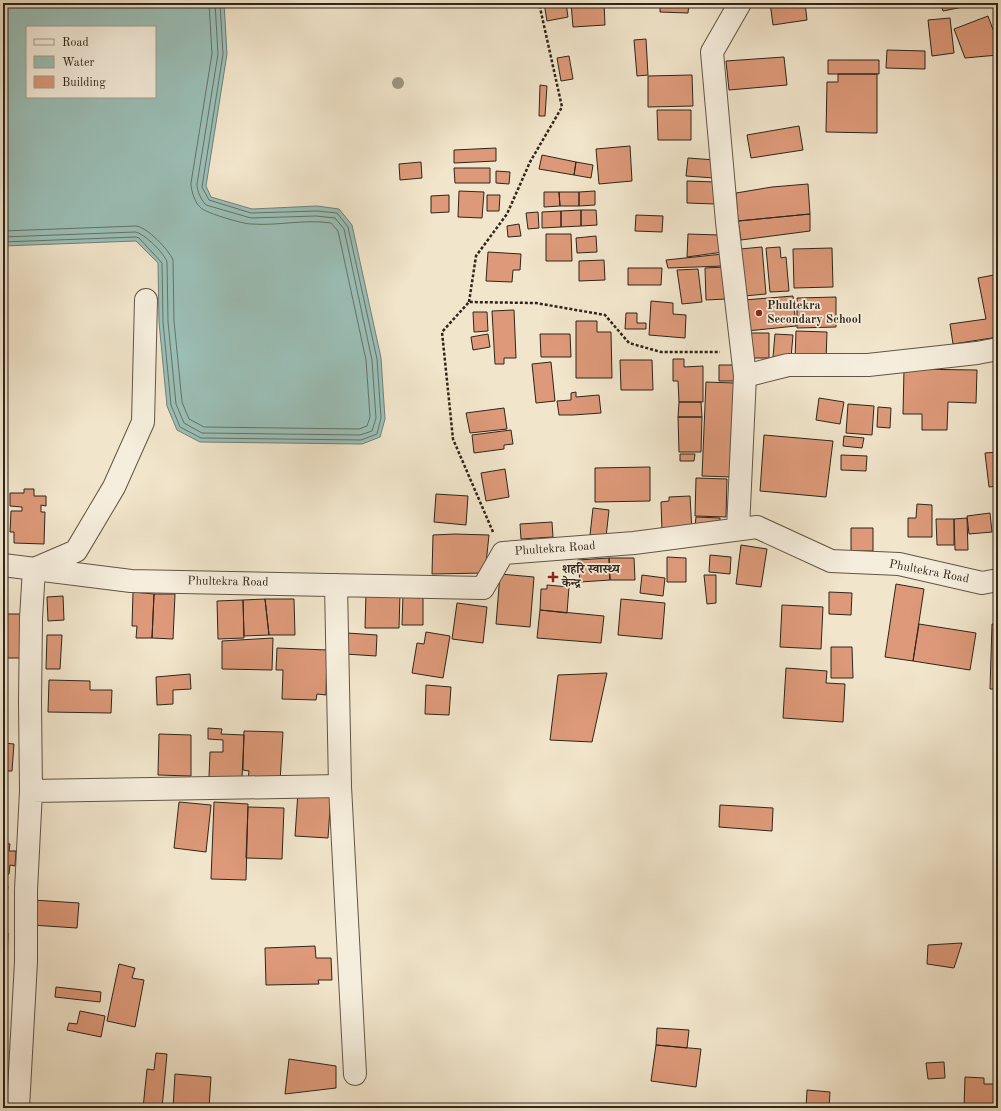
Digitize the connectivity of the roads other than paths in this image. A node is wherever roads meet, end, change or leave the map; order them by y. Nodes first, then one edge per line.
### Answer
1 (740, 3) edge
2 (146, 300) dead end
3 (998, 349) edge
4 (745, 376) junction
5 (738, 529) junction
6 (3, 565) edge
7 (34, 568) junction
8 (998, 580) edge
9 (336, 585) junction
10 (340, 786) junction
11 (31, 791) junction
12 (355, 1074) dead end
13 (18, 1108) edge

1 - 4 street
2 - 7 street
3 - 4 street
4 - 5 street
5 - 8 street, Phultekra Road
5 - 9 street, Phultekra Road
6 - 7 street, Phultekra Road
7 - 9 street, Phultekra Road
7 - 11 street
9 - 10 street
10 - 11 street
10 - 12 street
11 - 13 street

